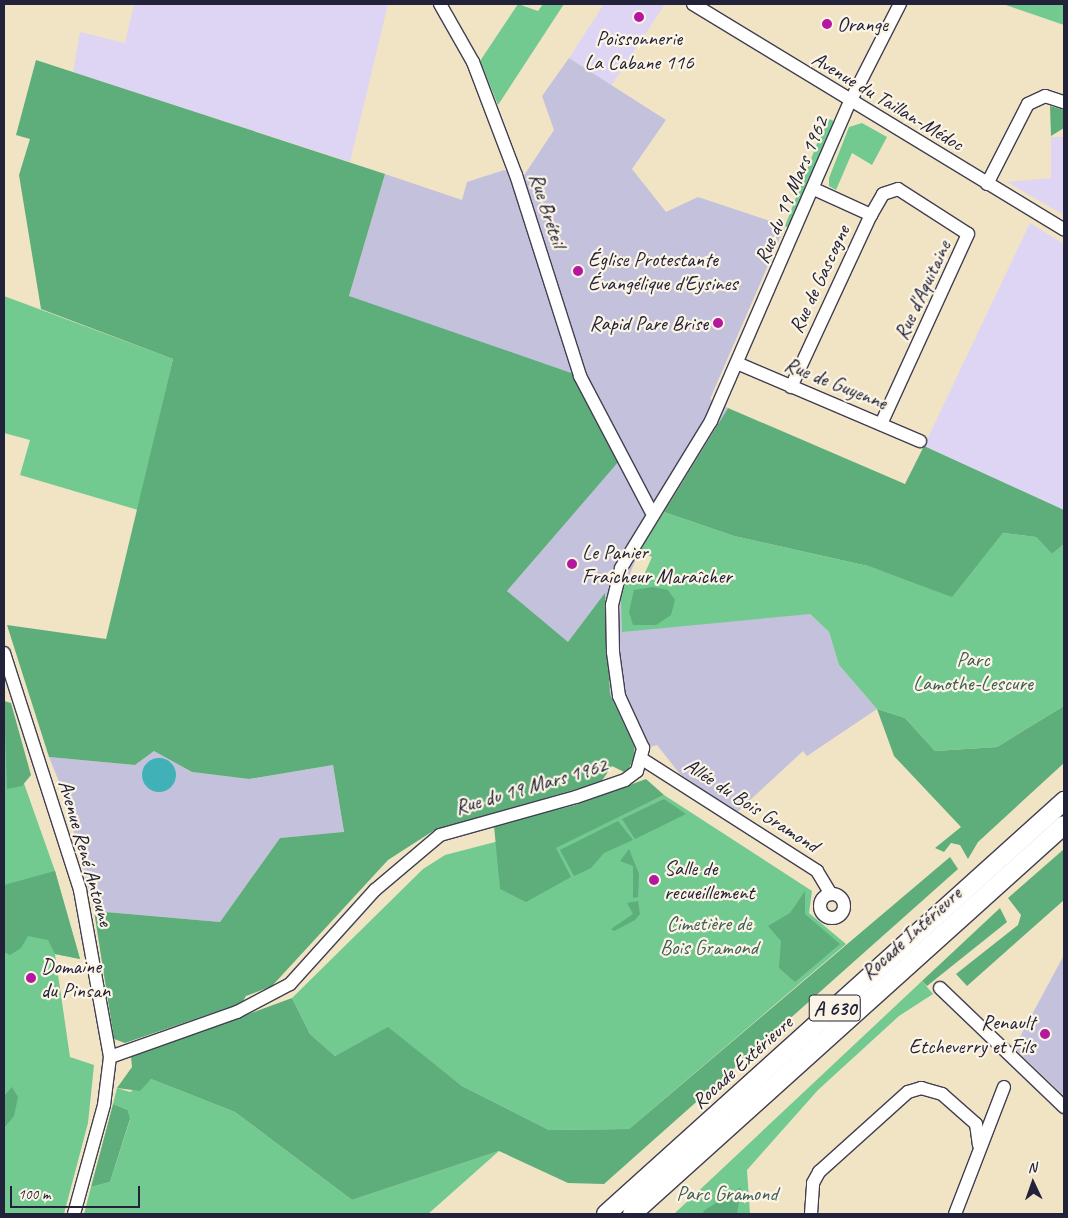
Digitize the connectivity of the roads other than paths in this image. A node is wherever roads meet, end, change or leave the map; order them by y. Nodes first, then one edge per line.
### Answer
1 (440, 4) edge
2 (693, 4) edge
3 (900, 4) edge
4 (850, 102) junction
5 (1064, 102) edge
6 (987, 184) junction
7 (814, 189) junction
8 (871, 215) junction
9 (1064, 230) edge
10 (737, 363) junction
11 (791, 387) junction
12 (882, 424) junction
13 (920, 440) dead end
14 (652, 511) junction
15 (4, 652) edge
16 (642, 759) junction
17 (1064, 801) edge
18 (1064, 825) edge
19 (831, 894) dead end
20 (940, 988) dead end
21 (110, 1057) junction
22 (1004, 1087) dead end
23 (1064, 1107) edge
24 (980, 1146) junction
25 (74, 1214) edge
26 (606, 1214) edge
27 (632, 1214) edge
28 (811, 1214) edge
29 (955, 1214) edge

1 - 14 street, Rue Bréteil
2 - 4 street, Avenue du Taillan-Médoc
3 - 4 street, Rue du 19 Mars 1962
4 - 6 street, Avenue du Taillan-Médoc
4 - 7 street, Rue du 19 Mars 1962
5 - 6 street
6 - 9 street, Avenue du Taillan-Médoc
7 - 8 street
7 - 10 street, Rue du 19 Mars 1962
8 - 11 street, Rue de Gascogne
8 - 12 street, Rue d'Aquitaine
10 - 11 street, Rue de Guyenne
10 - 14 street, Rue du 19 Mars 1962
11 - 12 street, Rue de Guyenne
12 - 13 street, Rue de Guyenne
14 - 16 street, Rue du 19 Mars 1962
15 - 21 street, Avenue René Antoune
16 - 19 street, Allée du Bois Gramond
16 - 21 street, Rue du 19 Mars 1962
17 - 26 highway, Rocade Extérieure / A 630
18 - 27 highway, Rocade Intérieure / A 630
20 - 23 street
21 - 25 street, Avenue René Antoune
22 - 24 street
24 - 28 street
24 - 29 street

